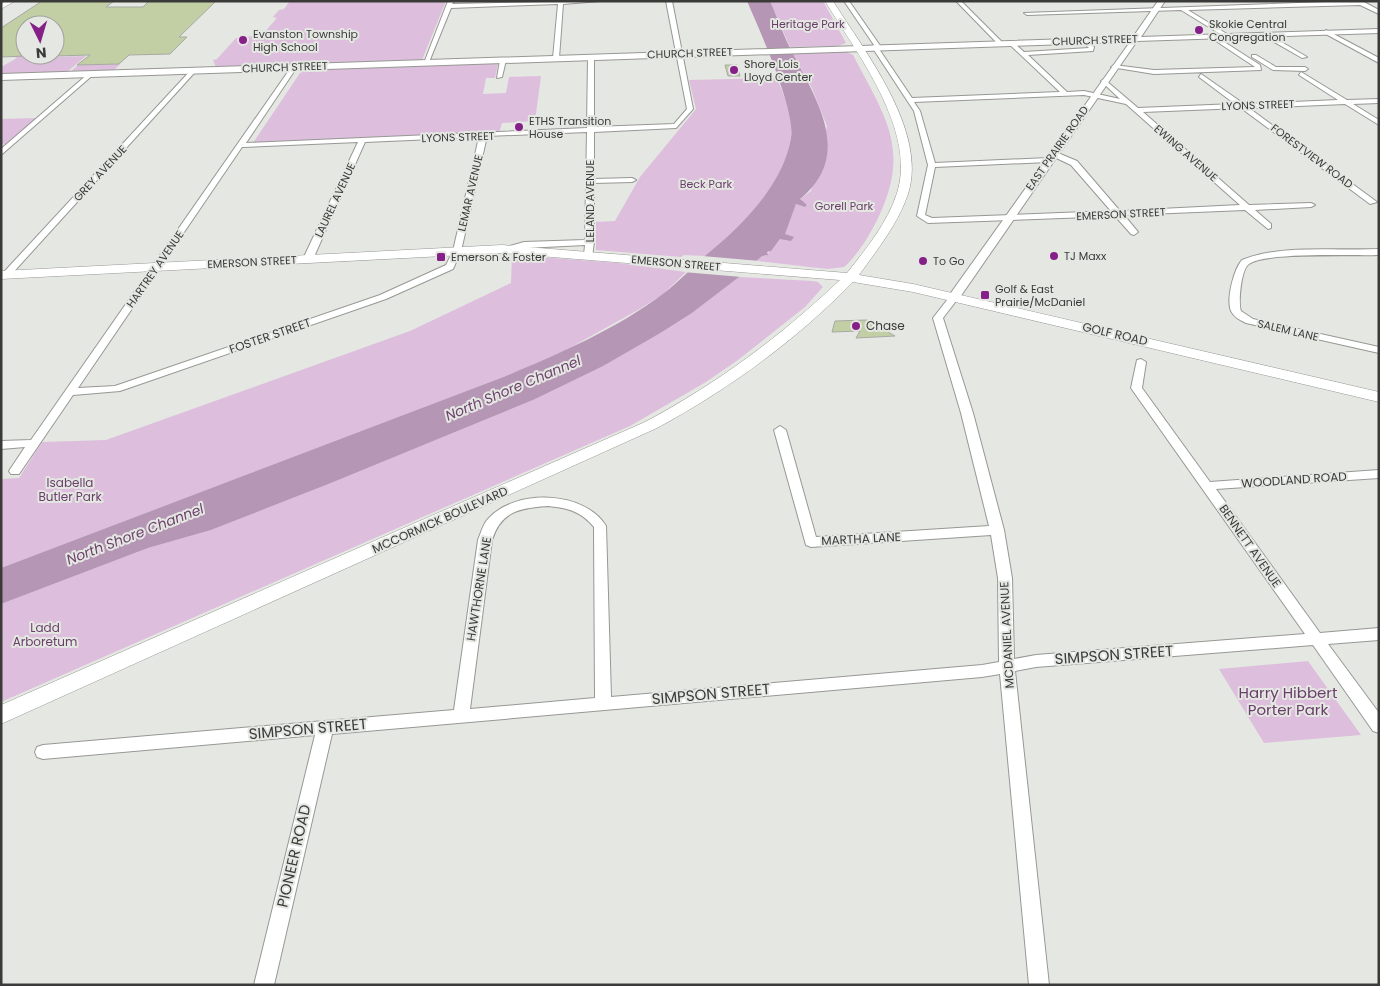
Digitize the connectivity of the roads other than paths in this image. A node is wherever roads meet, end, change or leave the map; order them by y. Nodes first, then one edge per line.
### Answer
1 (10, 1) edge
2 (598, 1) edge
3 (669, 1) edge
4 (829, 1) edge
5 (846, 1) edge
6 (958, 1) edge
7 (1162, 1) edge
8 (561, 2) edge
9 (1359, 2) edge
10 (450, 4) edge
11 (1078, 6) dead end
12 (1, 7) edge
13 (1183, 9) junction
14 (1157, 10) junction
15 (1084, 12) junction
16 (1379, 12) edge
17 (1027, 13) dead end
18 (1379, 30) edge
19 (1326, 32) junction
20 (1264, 34) junction
21 (1212, 36) junction
22 (1224, 36) junction
23 (1136, 38) junction
24 (1084, 40) junction
25 (1010, 42) junction
26 (1000, 43) junction
27 (877, 47) junction
28 (857, 48) junction
29 (679, 53) junction
30 (1022, 54) junction
31 (591, 57) junction
32 (556, 58) junction
33 (1304, 58) dead end
34 (503, 60) junction
35 (1196, 60) dead end
36 (1379, 61) edge
37 (426, 62) junction
38 (294, 67) junction
39 (1114, 67) junction
40 (193, 71) junction
41 (1210, 71) junction
42 (91, 74) junction
43 (499, 76) dead end
44 (1201, 76) dead end
45 (1, 78) edge
46 (1104, 81) junction
47 (1066, 94) junction
48 (1094, 96) junction
49 (911, 100) junction
50 (1379, 101) edge
51 (1128, 102) junction
52 (1346, 102) junction
53 (1244, 106) junction
54 (1137, 110) junction
55 (1379, 123) edge
56 (590, 131) junction
57 (483, 136) junction
58 (362, 141) junction
59 (241, 146) junction
60 (1, 153) edge
61 (1051, 157) junction
62 (932, 165) junction
63 (632, 180) dead end
64 (590, 181) junction
65 (1373, 202) dead end
66 (1312, 205) dead end
67 (1248, 208) junction
68 (1119, 214) junction
69 (1007, 220) junction
70 (1268, 226) dead end
71 (1134, 232) dead end
72 (590, 242) junction
73 (502, 249) junction
74 (457, 251) junction
75 (869, 251) junction
76 (1379, 252) edge
77 (589, 255) junction
78 (308, 259) junction
79 (156, 267) junction
80 (4, 275) edge
81 (850, 277) junction
82 (896, 285) junction
83 (954, 297) junction
84 (1379, 350) edge
85 (1141, 362) dead end
86 (69, 392) junction
87 (1379, 397) edge
88 (780, 430) dead end
89 (34, 442) junction
90 (1, 445) edge
91 (15, 471) dead end
92 (1379, 474) edge
93 (1208, 486) junction
94 (997, 530) junction
95 (1379, 634) edge
96 (1315, 639) junction
97 (1007, 666) junction
98 (603, 704) junction
99 (1, 715) edge
100 (461, 716) junction
101 (1379, 726) edge
102 (325, 728) junction
103 (43, 752) dead end
104 (264, 985) edge
105 (1039, 985) edge

1 - 12 main road
2 - 8 street
3 - 29 street
4 - 28 main road, MCCORMICK BOULEVARD
5 - 27 street
6 - 26 street
7 - 14 street, EAST PRAIRIE ROAD
8 - 10 street
8 - 32 street
9 - 13 street
9 - 16 street
10 - 37 street
11 - 15 street
13 - 14 street
13 - 22 street
14 - 15 street
14 - 23 street, EAST PRAIRIE ROAD
15 - 17 street
18 - 19 street, CHURCH STREET
19 - 20 street, CHURCH STREET
19 - 36 street
20 - 22 street, CHURCH STREET
20 - 33 street
21 - 22 street, CHURCH STREET
21 - 23 street, CHURCH STREET
21 - 41 street
22 - 52 street
23 - 24 street, CHURCH STREET
23 - 39 street, EAST PRAIRIE ROAD
24 - 25 street, CHURCH STREET
24 - 30 street
25 - 26 street, CHURCH STREET
25 - 30 street
26 - 27 street, CHURCH STREET
27 - 28 street, CHURCH STREET
27 - 49 street
28 - 29 street, CHURCH STREET
28 - 75 main road, MCCORMICK BOULEVARD
29 - 31 street, CHURCH STREET
29 - 56 street, LYONS STREET
30 - 47 street
31 - 32 street, CHURCH STREET
31 - 56 street, LELAND AVENUE
32 - 34 street, CHURCH STREET
34 - 37 street, CHURCH STREET
34 - 43 street
35 - 41 street
37 - 38 street, CHURCH STREET
38 - 40 street, CHURCH STREET
38 - 59 street, HARTREY AVENUE
39 - 41 street
39 - 46 street, EAST PRAIRIE ROAD
40 - 42 street, CHURCH STREET
40 - 80 street, GREY AVENUE
42 - 45 street, CHURCH STREET
42 - 60 street
44 - 53 street, FORESTVIEW ROAD
46 - 48 street, EAST PRAIRIE ROAD
46 - 51 street, EWING AVENUE
47 - 48 street
47 - 49 street
48 - 51 street
48 - 61 street, EAST PRAIRIE ROAD
49 - 62 street
50 - 52 street, LYONS STREET
51 - 54 street, EWING AVENUE
52 - 53 street, LYONS STREET
52 - 55 street
53 - 54 street, LYONS STREET
53 - 65 street, FORESTVIEW ROAD
54 - 67 street, EWING AVENUE
56 - 57 street, LYONS STREET
56 - 64 street, LELAND AVENUE
57 - 58 street, LYONS STREET
57 - 74 street, LEMAR AVENUE
58 - 59 street, LYONS STREET
58 - 78 street, LAUREL AVENUE
59 - 79 street, HARTREY AVENUE
61 - 62 street
61 - 68 street
61 - 69 street, EAST PRAIRIE ROAD
62 - 69 street, EMERSON STREET
63 - 64 street
64 - 72 street, LELAND AVENUE
66 - 67 street, EMERSON STREET
67 - 68 street, EMERSON STREET
67 - 70 street, EWING AVENUE
68 - 69 street, EMERSON STREET
68 - 71 street
69 - 83 street, EAST PRAIRIE ROAD
72 - 73 street, EMERSON STREET
72 - 77 street, LELAND AVENUE
73 - 74 main road, EMERSON STREET
73 - 77 main road, EMERSON STREET
74 - 78 main road, EMERSON STREET
74 - 86 street, FOSTER STREET
75 - 81 main road, MCCORMICK BOULEVARD
75 - 82 main road
76 - 84 street, SALEM LANE
77 - 81 main road, EMERSON STREET
78 - 79 main road, EMERSON STREET
79 - 80 main road, EMERSON STREET
79 - 86 street, HARTREY AVENUE
81 - 82 main road, GOLF ROAD
81 - 99 main road, MCCORMICK BOULEVARD
82 - 83 main road, GOLF ROAD
83 - 87 main road, GOLF ROAD
83 - 94 street, MCDANIEL AVENUE
85 - 93 street, BENNETT AVENUE
86 - 89 street, HARTREY AVENUE
88 - 94 street, MARTHA LANE
89 - 90 street
89 - 91 street, HARTREY AVENUE
92 - 93 street, WOODLAND ROAD
93 - 96 street, BENNETT AVENUE
94 - 97 street, MCDANIEL AVENUE
95 - 96 street, SIMPSON STREET
96 - 97 street, SIMPSON STREET
96 - 101 street, BENNETT AVENUE
97 - 98 street, SIMPSON STREET
97 - 105 street, MCDANIEL AVENUE
98 - 100 street, SIMPSON STREET
98 - 100 street, HAWTHORNE LANE
100 - 102 street, SIMPSON STREET
102 - 103 street, SIMPSON STREET
102 - 104 street, PIONEER ROAD

